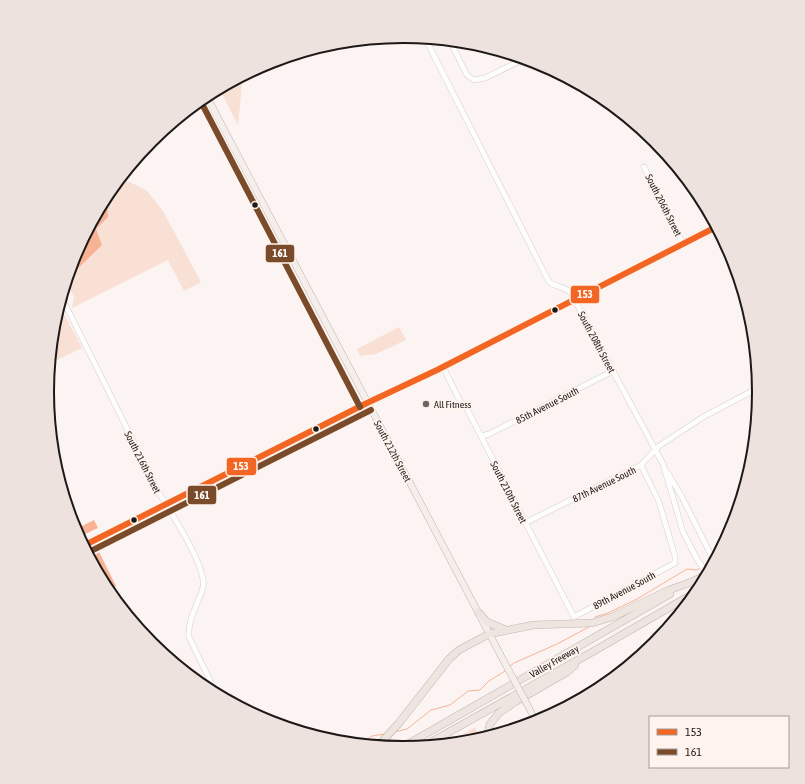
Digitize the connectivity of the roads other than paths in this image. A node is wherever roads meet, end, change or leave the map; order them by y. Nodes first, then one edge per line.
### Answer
1 (428, 44) edge
2 (453, 47) edge
3 (517, 63) edge
4 (210, 102) edge
5 (644, 167) dead end
6 (711, 229) edge
7 (683, 244) junction
8 (575, 300) junction
9 (65, 302) edge
10 (443, 367) junction
11 (613, 371) junction
12 (752, 391) edge
13 (367, 402) junction
14 (481, 436) junction
15 (655, 450) junction
16 (662, 464) junction
17 (641, 465) junction
18 (166, 504) junction
19 (525, 523) junction
20 (88, 544) edge
21 (711, 555) dead end
22 (704, 569) edge
23 (697, 579) edge
24 (694, 581) junction
25 (682, 600) edge
26 (478, 612) junction
27 (573, 621) junction
28 (508, 630) junction
29 (489, 634) junction
30 (594, 651) junction
31 (211, 684) edge
32 (533, 715) edge
33 (489, 730) edge
34 (437, 739) edge
35 (384, 740) edge
36 (414, 740) edge

1 - 8 street, South 208th Street
2 - 3 street
4 - 13 main road, South 212th Street
5 - 7 street, South 206th Street
6 - 7 main road
7 - 8 main road
8 - 10 main road
8 - 11 street, South 208th Street
9 - 18 street, South 216th Street
10 - 13 main road
10 - 14 street, South 210th Street
11 - 14 street, 85th Avenue South
11 - 15 street, South 208th Street
12 - 15 street, 87th Avenue South
13 - 18 main road
13 - 26 main road, South 212th Street
14 - 19 street, South 210th Street
15 - 16 street, South 208th Street
15 - 17 street, 87th Avenue South
16 - 21 street
16 - 22 street, South 208th Street, bridge
17 - 19 street, 87th Avenue South
17 - 27 street, 89th Avenue South
18 - 20 main road
18 - 31 street, South 216th Street
19 - 27 street, South 210th Street
23 - 24 highway, Valley Freeway
24 - 27 highway
24 - 36 highway, Valley Freeway
25 - 30 highway, Valley Freeway
26 - 28 highway
26 - 29 main road, South 212th Street
27 - 28 highway
28 - 29 highway
29 - 32 main road, South 212th Street, bridge
29 - 35 highway
30 - 33 highway
30 - 34 highway, Valley Freeway

